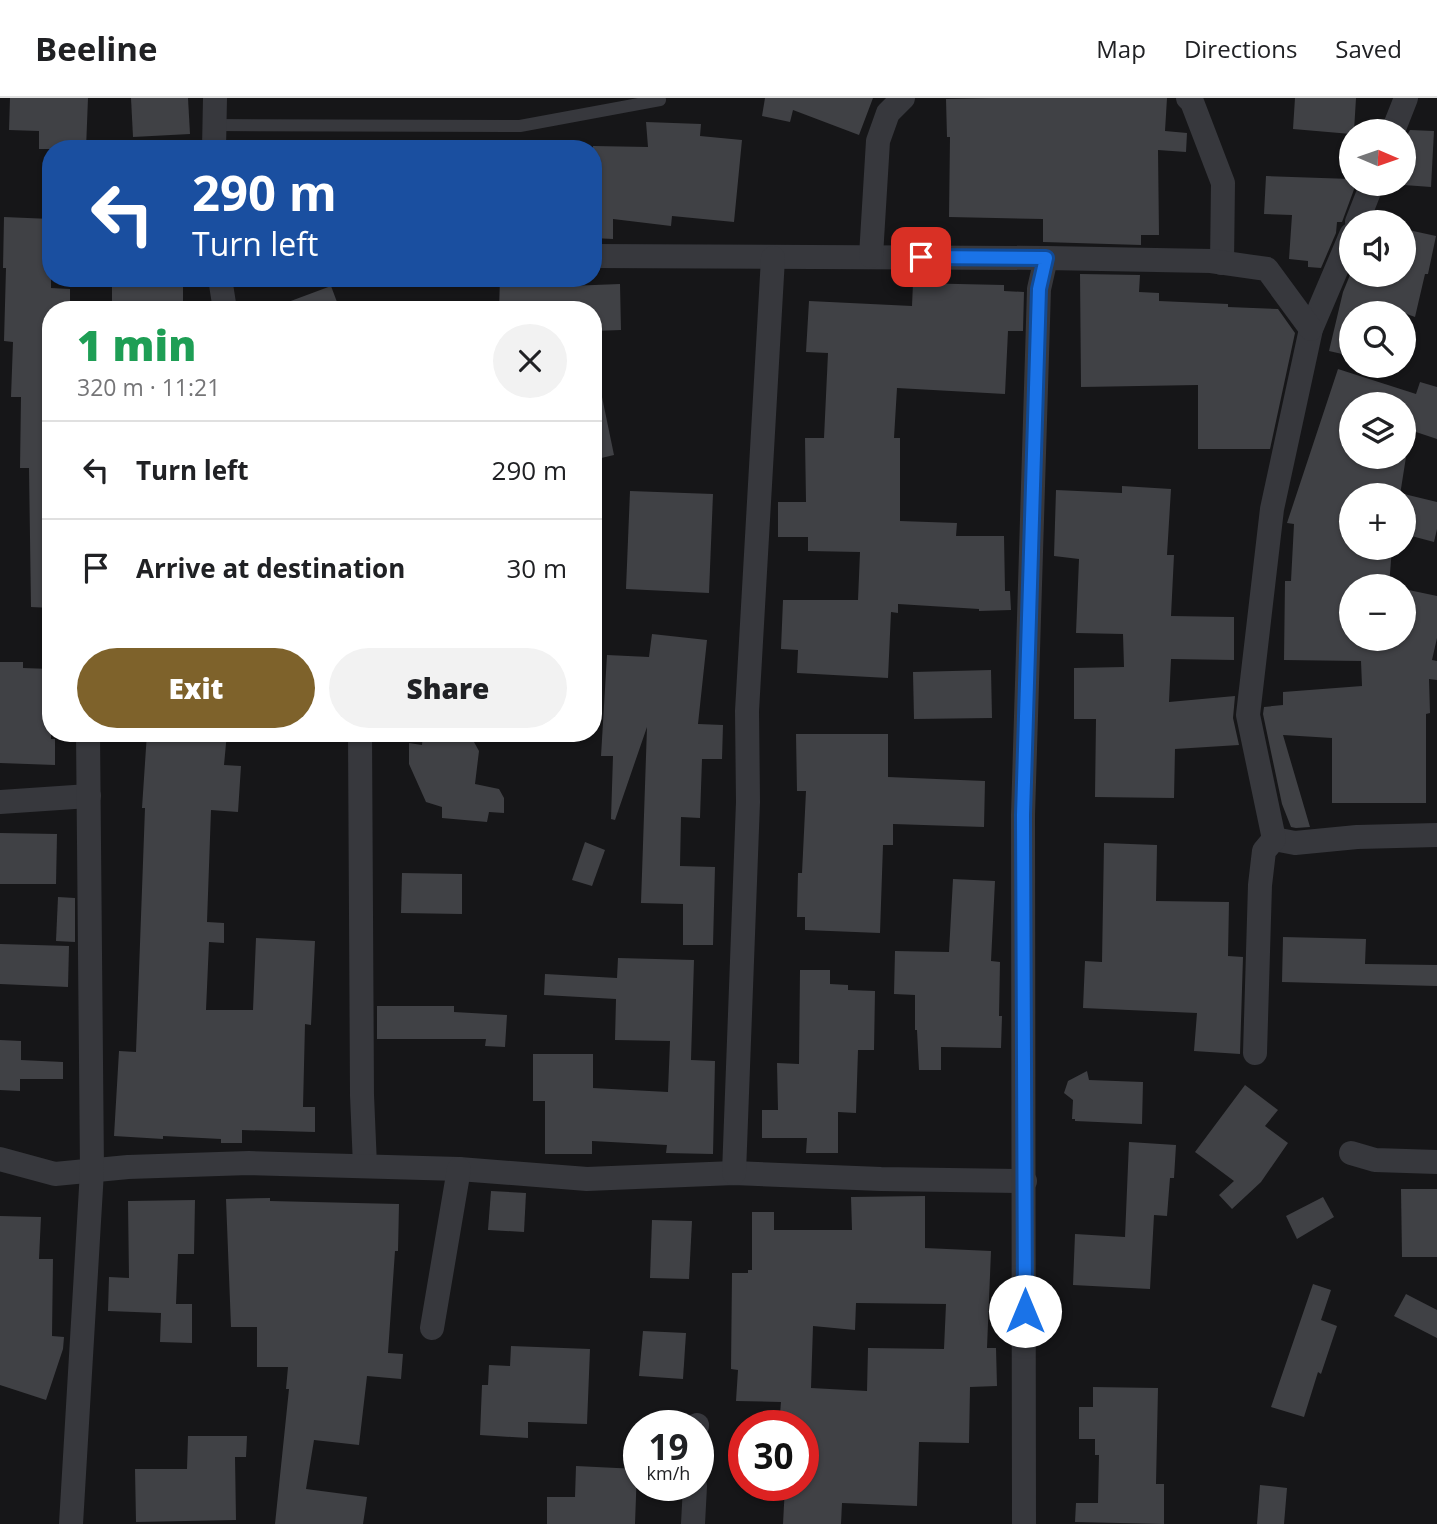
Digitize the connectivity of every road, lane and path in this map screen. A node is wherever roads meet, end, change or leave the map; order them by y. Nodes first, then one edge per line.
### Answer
1 (215, 98) edge
2 (903, 98) edge
3 (1188, 98) edge
4 (1405, 98) edge
5 (660, 100) dead end
6 (1397, 119) edge
7 (214, 137) edge
8 (602, 256) edge
9 (871, 256) junction
10 (773, 258) junction
11 (1046, 258) junction
12 (1222, 263) junction
13 (1339, 263) edge
14 (1311, 329) junction
15 (88, 742) edge
16 (360, 742) edge
17 (89, 796) junction
18 (0, 802) edge
19 (1437, 835) edge
20 (1274, 839) junction
21 (1255, 1053) dead end
22 (1351, 1153) dead end
23 (0, 1159) edge
24 (1437, 1162) edge
25 (365, 1166) junction
26 (459, 1169) junction
27 (92, 1171) junction
28 (734, 1173) junction
29 (1025, 1181) junction
30 (432, 1328) dead end
31 (694, 1501) edge
32 (71, 1524) edge
33 (693, 1524) edge
34 (1024, 1524) edge

1 - 7 street
2 - 9 street
3 - 12 street
4 - 6 street
5 - 7 lane
8 - 10 street
9 - 10 street
9 - 11 street
10 - 28 street
11 - 12 street
11 - 29 street
12 - 14 street
13 - 14 street
14 - 20 street
15 - 17 street
16 - 25 street
17 - 18 street
17 - 27 street
19 - 20 street
20 - 21 street
22 - 24 street
23 - 27 street
25 - 26 street
25 - 27 street
26 - 28 street
26 - 30 street
27 - 32 street
28 - 29 street
29 - 34 street
31 - 33 street

